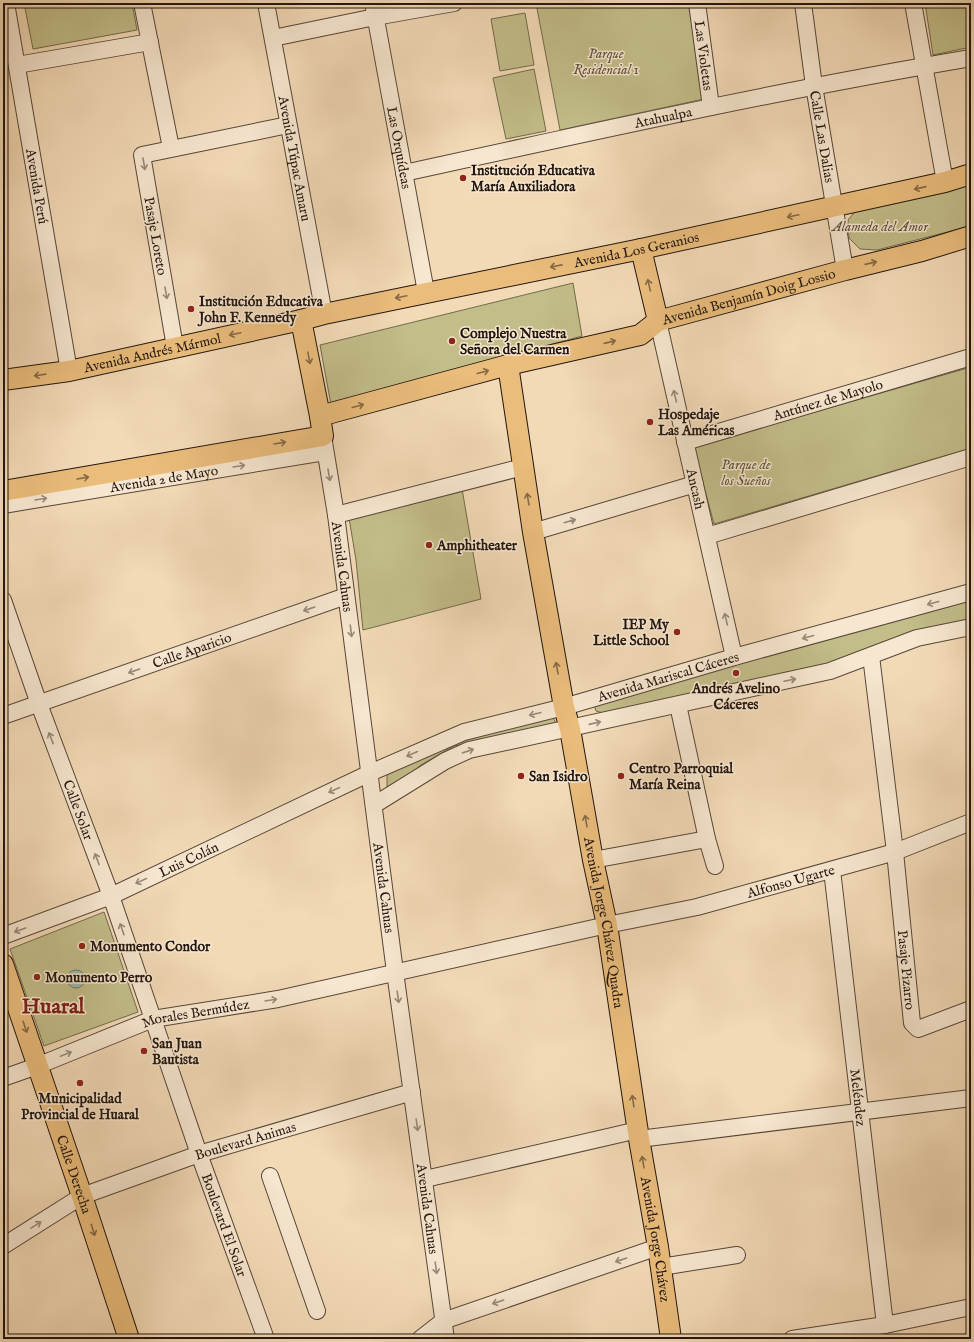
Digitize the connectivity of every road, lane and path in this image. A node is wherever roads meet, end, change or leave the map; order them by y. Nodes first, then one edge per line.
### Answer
1 (6, 3) edge
2 (142, 3) edge
3 (266, 3) edge
4 (454, 3) edge
5 (697, 3) edge
6 (803, 3) edge
7 (913, 3) edge
8 (374, 10) edge
9 (6, 21) edge
10 (273, 38) junction
11 (150, 42) junction
12 (971, 58) edge
13 (17, 65) junction
14 (923, 66) junction
15 (814, 86) junction
16 (710, 107) junction
17 (288, 125) junction
18 (171, 148) junction
19 (404, 173) junction
20 (971, 174) edge
21 (945, 182) junction
22 (834, 207) junction
23 (971, 236) edge
24 (641, 249) junction
25 (845, 270) junction
26 (426, 292) junction
27 (324, 314) junction
28 (301, 320) junction
29 (658, 321) junction
30 (175, 347) junction
31 (971, 357) edge
32 (508, 365) junction
33 (69, 370) junction
34 (3, 380) edge
35 (320, 416) junction
36 (685, 442) junction
37 (324, 444) junction
38 (971, 457) edge
39 (522, 467) junction
40 (695, 484) junction
41 (3, 491) edge
42 (3, 505) edge
43 (336, 515) junction
44 (533, 532) junction
45 (707, 536) junction
46 (971, 592) edge
47 (346, 596) junction
48 (3, 600) edge
49 (971, 627) edge
50 (871, 656) junction
51 (734, 657) junction
52 (39, 704) junction
53 (678, 704) junction
54 (564, 706) junction
55 (3, 716) edge
56 (570, 729) junction
57 (370, 773) junction
58 (374, 805) junction
59 (971, 822) edge
60 (707, 839) junction
61 (895, 852) junction
62 (593, 860) junction
63 (714, 866) dead end
64 (832, 870) junction
65 (111, 896) junction
66 (607, 925) junction
67 (3, 936) edge
68 (3, 964) edge
69 (395, 972) junction
70 (971, 1009) edge
71 (153, 1019) junction
72 (38, 1066) junction
73 (3, 1078) edge
74 (412, 1092) junction
75 (971, 1098) edge
76 (860, 1112) junction
77 (638, 1134) junction
78 (199, 1154) junction
79 (270, 1176) dead end
80 (425, 1179) junction
81 (82, 1196) junction
82 (3, 1246) edge
83 (658, 1247) junction
84 (737, 1255) dead end
85 (661, 1267) junction
86 (971, 1307) edge
87 (316, 1311) dead end
88 (443, 1320) junction
89 (885, 1325) junction
90 (129, 1339) edge
91 (266, 1339) edge
92 (420, 1339) edge
93 (446, 1339) edge
94 (670, 1339) edge
95 (792, 1339) edge

1 - 9 street, Avenida Perú
2 - 11 street
3 - 10 street, Avenida Túpac Amaru
4 - 8 street
5 - 16 street, Las Violetas
6 - 15 street, Calle Las Dalias
7 - 14 street
8 - 10 street
8 - 19 street, Las Orquídeas
9 - 13 street, Avenida Perú
10 - 17 street, Avenida Túpac Amaru
11 - 13 street
11 - 18 street
12 - 14 street, Atahualpa
13 - 33 street, Avenida Perú
14 - 15 street, Atahualpa
14 - 21 street
15 - 16 street, Atahualpa
15 - 22 street, Calle Las Dalias
16 - 19 street, Atahualpa
17 - 18 street
17 - 27 street, Avenida Túpac Amaru
18 -> 30 street, Pasaje Loreto
19 - 26 street, Las Orquídeas
20 - 21 main road, Avenida Los Geranios
21 -> 22 main road, Avenida Los Geranios
22 -> 24 main road, Avenida Los Geranios
22 - 25 street, Calle Las Dalias
25 -> 23 main road, Avenida Benjamín Doig Lossio
24 -> 26 main road, Avenida Los Geranios
29 -> 24 main road
25 - 29 main road, Avenida Benjamín Doig Lossio
26 -> 27 main road, Avenida Los Geranios
27 - 28 main road, Avenida Los Geranios
28 -> 30 main road, Avenida Andrés Mármol
28 -> 35 main road
32 -> 29 main road, Avenida Benjamín Doig Lossio
36 -> 29 street, Ancash
30 - 33 main road, Avenida Andrés Mármol
31 - 36 street, Antúnez de Mayolo
35 -> 32 main road, Avenida Benjamín Doig Lossio
32 - 39 main road, Avenida Jorge Chávez Quadra
33 -> 34 main road, Avenida Andrés Mármol
35 - 37 main road
36 - 40 street, Ancash
41 -> 37 main road, Avenida 2 de Mayo
42 -> 37 street, Avenida 2 de Mayo
37 -> 43 street, Avenida Cahuas
38 - 45 street
39 - 43 street
44 -> 39 main road, Avenida Jorge Chávez Quadra
44 -> 40 street
40 - 45 street, Ancash
43 - 47 street, Avenida Cahuas
54 -> 44 main road, Avenida Jorge Chávez Quadra
51 -> 45 street, Ancash
46 -> 51 street, Avenida Mariscal Cáceres
47 -> 52 street, Calle Aparicio
47 -> 57 street, Avenida Cahuas
48 - 52 street, Calle Solar
49 - 50 street
53 -> 50 street
50 - 61 street
51 - 54 street, Avenida Mariscal Cáceres
52 - 55 street, Calle Aparicio
65 -> 52 street, Calle Solar
56 -> 53 street
53 - 60 street
54 - 56 main road, Avenida Jorge Chávez Quadra
54 -> 57 street, Avenida Mariscal Cáceres
58 -> 56 street
62 -> 56 main road, Avenida Jorge Chávez Quadra
57 - 58 street, Avenida Cahuas
57 -> 65 street, Luis Colán
58 - 69 street, Avenida Cahuas
59 - 61 street, Alfonso Ugarte
60 - 62 street
60 - 63 street
61 - 64 street, Alfonso Ugarte
61 - 70 street, Pasaje Pizarro
62 - 66 main road, Avenida Jorge Chávez Quadra
64 - 66 street, Alfonso Ugarte
64 - 76 street, Meléndez
65 -> 67 street, Luis Colán
71 -> 65 street, Calle Solar
66 - 69 street, Alfonso Ugarte
77 -> 66 main road, Avenida Jorge Chávez Quadra
68 -> 72 main road, Calle Derecha
71 -> 69 street, Morales Bermúdez
69 -> 74 street, Avenida Cahuas
72 -> 71 street, Morales Bermúdez
71 - 78 street, Boulevard El Solar
72 - 73 street, Morales Bermúdez
72 - 81 main road, Calle Derecha
74 - 78 street, Boulevard Animas
74 -> 80 street, Avenida Cahuas
75 - 76 street
76 - 77 street
76 - 89 street, Meléndez
77 - 80 street
83 -> 77 main road, Avenida Jorge Chávez
78 - 81 street, Boulevard Animas
78 - 91 street, Boulevard El Solar
79 - 87 street
80 -> 88 street, Avenida Cahuas
82 -> 81 street, Boulevard Animas
81 -> 90 main road, Calle Derecha
83 - 85 main road, Avenida Jorge Chávez
83 -> 88 street
84 - 85 street
85 - 94 main road, Avenida Jorge Chávez
86 - 89 street
88 - 92 street
88 - 93 street, Avenida Cahuas
89 - 95 street

